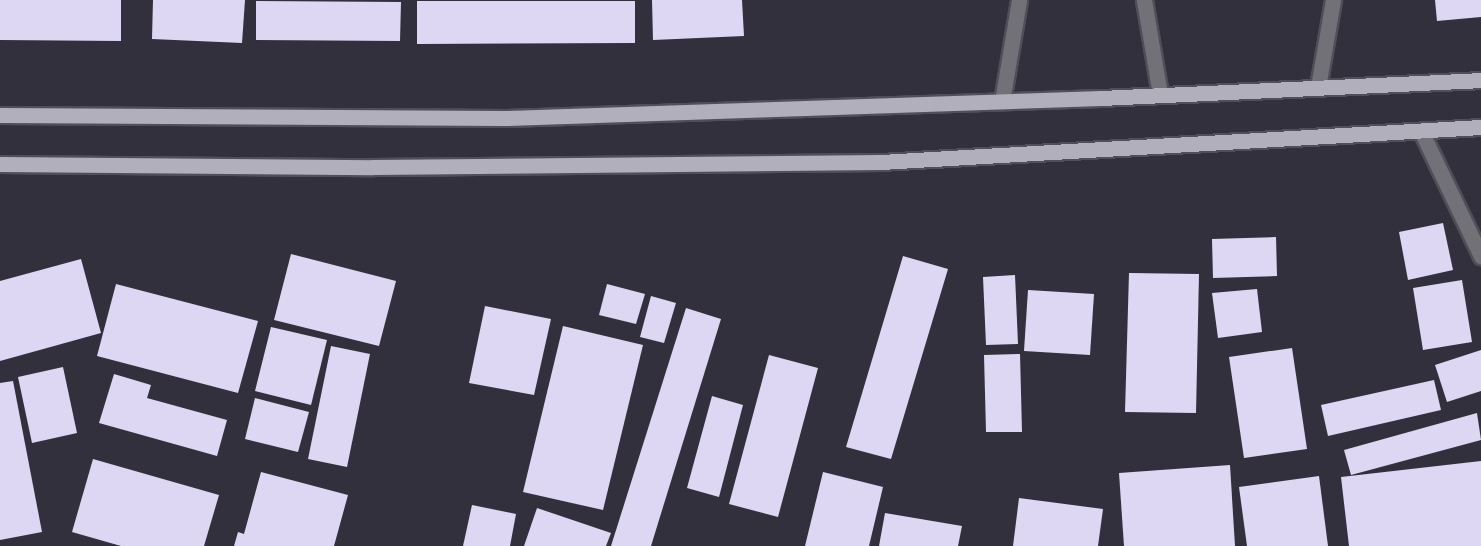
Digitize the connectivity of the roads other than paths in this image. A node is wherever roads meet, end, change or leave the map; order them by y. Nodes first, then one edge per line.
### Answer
1 (1019, 0) edge
2 (1144, 0) edge
3 (1333, 0) edge
4 (1481, 80) edge
5 (1318, 87) junction
6 (1160, 95) junction
7 (1002, 101) junction
8 (0, 115) edge
9 (1481, 127) edge
10 (1421, 131) junction
11 (0, 164) edge
12 (1481, 256) edge

1 - 7 street
2 - 6 street
3 - 5 street
4 - 5 main road
5 - 6 main road
6 - 7 main road
7 - 8 main road
9 - 10 main road
10 - 11 main road
10 - 12 street

